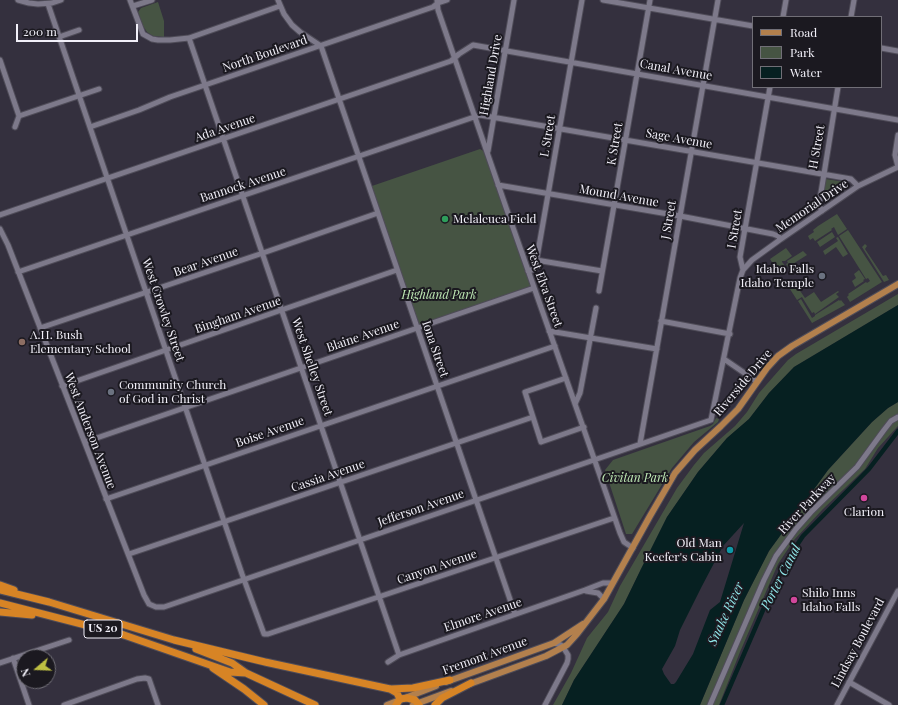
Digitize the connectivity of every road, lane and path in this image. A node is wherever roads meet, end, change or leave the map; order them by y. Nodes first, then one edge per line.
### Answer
1 (18, 0) edge
2 (61, 0) edge
3 (130, 0) edge
4 (152, 0) edge
5 (278, 0) edge
6 (447, 0) edge
7 (514, 0) edge
8 (582, 0) edge
9 (603, 0) edge
10 (650, 0) edge
11 (718, 0) edge
12 (786, 0) edge
13 (854, 0) edge
14 (438, 2) edge
15 (48, 4) junction
16 (133, 6) junction
17 (280, 6) junction
18 (649, 8) junction
19 (783, 16) edge
20 (851, 16) edge
21 (715, 20) junction
22 (752, 26) edge
23 (79, 30) dead end
24 (59, 37) junction
25 (189, 38) junction
26 (321, 46) junction
27 (882, 48) edge
28 (506, 51) junction
29 (898, 51) edge
30 (455, 58) junction
31 (0, 60) edge
32 (571, 62) junction
33 (637, 74) junction
34 (204, 85) junction
35 (703, 85) junction
36 (770, 88) edge
37 (838, 88) edge
38 (100, 89) dead end
39 (79, 96) junction
40 (769, 97) junction
41 (339, 99) junction
42 (834, 108) junction
43 (19, 116) junction
44 (475, 117) junction
45 (494, 117) junction
46 (898, 120) edge
47 (15, 127) dead end
48 (90, 127) junction
49 (559, 128) junction
50 (898, 135) edge
51 (223, 139) junction
52 (625, 140) junction
53 (692, 151) junction
54 (487, 153) junction
55 (359, 157) junction
56 (757, 163) junction
57 (898, 167) edge
58 (823, 174) junction
59 (107, 178) junction
60 (498, 185) junction
61 (858, 186) junction
62 (548, 194) junction
63 (243, 196) junction
64 (614, 206) junction
65 (822, 210) junction
66 (378, 213) junction
67 (0, 215) edge
68 (680, 216) junction
69 (746, 228) junction
70 (0, 229) edge
71 (127, 236) junction
72 (781, 239) junction
73 (263, 254) junction
74 (536, 260) junction
75 (397, 270) junction
76 (743, 270) junction
77 (528, 271) junction
78 (602, 271) junction
79 (18, 272) junction
80 (898, 284) edge
81 (534, 288) junction
82 (599, 291) dead end
83 (146, 293) junction
84 (596, 308) dead end
85 (282, 310) junction
86 (661, 321) junction
87 (40, 328) junction
88 (418, 328) junction
89 (549, 331) junction
90 (730, 334) junction
91 (591, 337) junction
92 (555, 346) junction
93 (657, 349) junction
94 (166, 350) junction
95 (724, 359) junction
96 (302, 368) junction
97 (566, 378) junction
98 (756, 381) junction
99 (62, 386) junction
100 (437, 386) junction
101 (576, 404) junction
102 (186, 408) junction
103 (533, 417) junction
104 (898, 417) edge
105 (710, 420) joint
106 (321, 425) junction
107 (584, 427) junction
108 (85, 442) junction
109 (457, 442) junction
110 (640, 444) junction
111 (595, 460) junction
112 (205, 465) junction
113 (341, 482) junction
114 (106, 499) junction
115 (476, 500) junction
116 (614, 518) junction
117 (225, 522) junction
118 (360, 540) junction
119 (631, 551) junction
120 (129, 554) junction
121 (496, 557) junction
122 (244, 580) junction
123 (612, 583) junction
124 (0, 585) edge
125 (0, 590) edge
126 (585, 590) junction
127 (898, 591) edge
128 (144, 595) joint
129 (380, 597) junction
130 (604, 599) junction
131 (50, 602) junction
132 (0, 603) edge
133 (0, 612) edge
134 (515, 614) junction
135 (61, 618) junction
136 (588, 621) junction
137 (266, 635) joint
138 (69, 640) dead end
139 (174, 640) junction
140 (554, 643) junction
141 (563, 648) junction
142 (399, 655) junction
143 (13, 658) junction
144 (203, 662) junction
145 (388, 662) dead end
146 (0, 663) edge
147 (246, 673) junction
148 (450, 680) junction
149 (849, 682) junction
150 (471, 683) junction
151 (390, 689) junction
152 (398, 702) edge
153 (881, 703) edge
154 (417, 704) edge
155 (29, 705) edge
156 (64, 705) edge
157 (158, 705) edge
158 (264, 705) edge
159 (315, 705) edge
160 (387, 705) edge
161 (435, 705) edge
162 (545, 705) edge
163 (710, 705) edge
164 (836, 705) edge
165 (889, 705) edge

1 - 15 street
2 - 15 street
3 - 16 street
4 - 16 street
5 - 17 street
6 - 14 street, North Boulevard
7 - 28 street, Highland Drive
8 - 32 street, L Street
9 - 18 street
10 - 18 street, K Street
11 - 21 street, J Street
12 - 19 street
13 - 20 street
14 - 26 street, North Boulevard
14 - 30 street, West Elva Street
15 - 24 street, West Crowley Street
16 - 25 street
17 - 25 street
17 - 26 street
18 - 21 street
18 - 33 street, K Street
21 - 22 street
21 - 35 street, J Street
23 - 24 street
24 - 39 street, West Crowley Street
25 - 34 street, West Shelley Street
26 - 34 street, North Boulevard
26 - 41 street, Iona Street
27 - 29 street
28 - 30 street, Canal Avenue
28 - 32 street, Canal Avenue
28 - 45 street, Highland Drive
30 - 41 street, Ada Avenue
30 - 44 street, West Elva Street
31 - 43 street
32 - 33 street, Canal Avenue
32 - 49 street, L Street
33 - 35 street, Canal Avenue
33 - 52 street, K Street
34 - 48 street, North Boulevard
34 - 51 street, West Shelley Street
35 - 40 street, Canal Avenue
35 - 53 street, J Street
36 - 40 street, I Street
37 - 42 street, H Street
38 - 39 street
39 - 43 street
39 - 48 street, West Crowley Street
40 - 42 street, Canal Avenue
40 - 56 street, I Street
41 - 51 street, Ada Avenue
41 - 55 street, Iona Street
42 - 46 street, Canal Avenue
42 - 58 street, H Street
43 - 47 street
44 - 45 street, Sage Avenue
44 - 54 street, West Elva Street
44 - 55 street, Bannock Avenue
45 - 49 street, Sage Avenue
45 - 54 street, Highland Drive
48 - 59 street, West Crowley Street
49 - 52 street, Sage Avenue
49 - 62 street, L Street
50 - 57 street
51 - 59 street, Ada Avenue
51 - 63 street, West Shelley Street
52 - 53 street, Sage Avenue
52 - 64 street, K Street
53 - 56 street, Sage Avenue
53 - 68 street, J Street
54 - 60 street, West Elva Street
55 - 63 street, Bannock Avenue
55 - 66 street, Iona Street
56 - 58 street, Sage Avenue
56 - 69 street, I Street
57 - 61 street, Memorial Drive
58 - 61 street, Sage Avenue
58 - 65 street, H Street
59 - 67 street, Ada Avenue
59 - 71 street, West Crowley Street
60 - 62 street, Mound Avenue
60 - 77 street, West Elva Street
61 - 65 street, Memorial Drive
62 - 64 street, Mound Avenue
62 - 74 street, L Street
63 - 71 street, Bannock Avenue
63 - 73 street, West Shelley Street
64 - 68 street, Mound Avenue
64 - 78 street, K Street
65 - 72 street, Memorial Drive
66 - 73 street, Bear Avenue
66 - 75 street, Iona Street
68 - 69 street, Mound Avenue
68 - 86 street, J Street
69 - 72 street, Mound Avenue
69 - 76 street, I Street
70 - 79 street, West Anderson Avenue
71 - 79 street, Bannock Avenue
71 - 83 street, West Crowley Street
72 - 76 street, Memorial Drive
73 - 83 street, Bear Avenue
73 - 85 street, West Shelley Street
74 - 77 street, L Street
74 - 78 street
75 - 85 street, Bingham Avenue
75 - 88 street, Iona Street
76 - 90 street, I Street
77 - 81 street, West Elva Street
78 - 82 street, K Street
79 - 87 street, West Anderson Avenue
80 - 98 main road, Riverside Drive
81 - 88 street, Blaine Avenue
81 - 89 street, West Elva Street
83 - 87 street, Bear Avenue
83 - 94 street, West Crowley Street
84 - 91 street
85 - 94 street, Bingham Avenue
85 - 96 street, West Shelley Street
86 - 90 street
86 - 93 street, J Street
87 - 99 street, West Anderson Avenue
88 - 96 street, Blaine Avenue
88 - 100 street, Iona Street
89 - 91 street
89 - 92 street, West Elva Street
90 - 95 street, I Street
91 - 93 street
91 - 101 street
92 - 97 street, West Elva Street
92 - 100 street, Boise Avenue
93 - 110 street, J Street
94 - 99 street, Bingham Avenue
94 - 102 street, West Crowley Street
95 - 98 street
95 - 105 street, I Street
96 - 102 street, Blaine Avenue
96 - 106 street, West Shelley Street
97 - 101 street, West Elva Street
97 - 103 street
98 - 119 main road, Riverside Drive
99 - 108 street, West Anderson Avenue
100 - 106 street, Boise Avenue
100 - 109 street, Iona Street
101 - 107 street, West Elva Street
102 - 108 street, Blaine Avenue
102 - 112 street, West Crowley Street
103 - 107 street
103 - 109 street, Cassia Avenue
104 - 163 street, River Parkway
105 - 110 street, Jefferson Avenue
106 - 112 street, Boise Avenue
106 - 113 street, West Shelley Street
107 - 111 street, West Elva Street
108 - 114 street, West Anderson Avenue
109 - 113 street, Cassia Avenue
109 - 115 street, Iona Street
110 - 111 street, Jefferson Avenue
111 - 115 street, Jefferson Avenue
111 - 116 street, West Elva Street
112 - 114 street, Boise Avenue
112 - 117 street, West Crowley Street
113 - 117 street, Cassia Avenue
113 - 118 street, West Shelley Street
114 - 120 street, West Anderson Avenue
115 - 118 street, Jefferson Avenue
115 - 121 street, Iona Street
116 - 119 street, West Elva Street
116 - 121 street, Canyon Avenue
117 - 120 street, Cassia Avenue
117 - 122 street, West Crowley Street
118 - 122 street, Jefferson Avenue
118 - 129 street, West Shelley Street
119 - 123 main road, Fremont Avenue
120 - 128 street, West Anderson Avenue
121 - 129 street, Canyon Avenue
121 - 134 street, Iona Street
122 - 128 street, Jefferson Avenue
122 - 137 street, West Crowley Street
123 - 126 street, Elmore Avenue
123 - 130 main road, Fremont Avenue
124 - 131 highway
125 - 131 highway, US 20
126 - 130 street
126 - 134 street, Elmore Avenue
127 - 149 street, Lindsay Boulevard
129 - 137 street, Canyon Avenue
129 - 142 street, West Shelley Street
130 - 136 main road, Fremont Avenue
131 - 139 highway, US 20
132 - 135 highway, US 20
133 - 135 highway
134 - 142 street, Elmore Avenue
135 - 144 highway, US 20
136 - 140 main road, Fremont Avenue
136 - 141 main road, Fremont Avenue
138 - 143 street
139 - 147 highway, US 20
139 - 151 highway
140 - 141 street
140 - 148 main road, Fremont Avenue
141 - 150 main road, Fremont Avenue
141 - 162 street
142 - 145 street, Elmore Avenue
143 - 146 street
143 - 155 street
144 - 147 highway, US 20
144 - 158 highway
147 - 159 highway, US 20
148 - 151 highway
148 - 152 main road, Fremont Avenue
149 - 153 street
149 - 164 street, Lindsay Boulevard
150 - 154 main road, Fremont Avenue
150 - 161 highway
151 - 152 highway
152 - 154 highway
152 - 160 main road, Fremont Avenue
153 - 165 street
156 - 157 street

